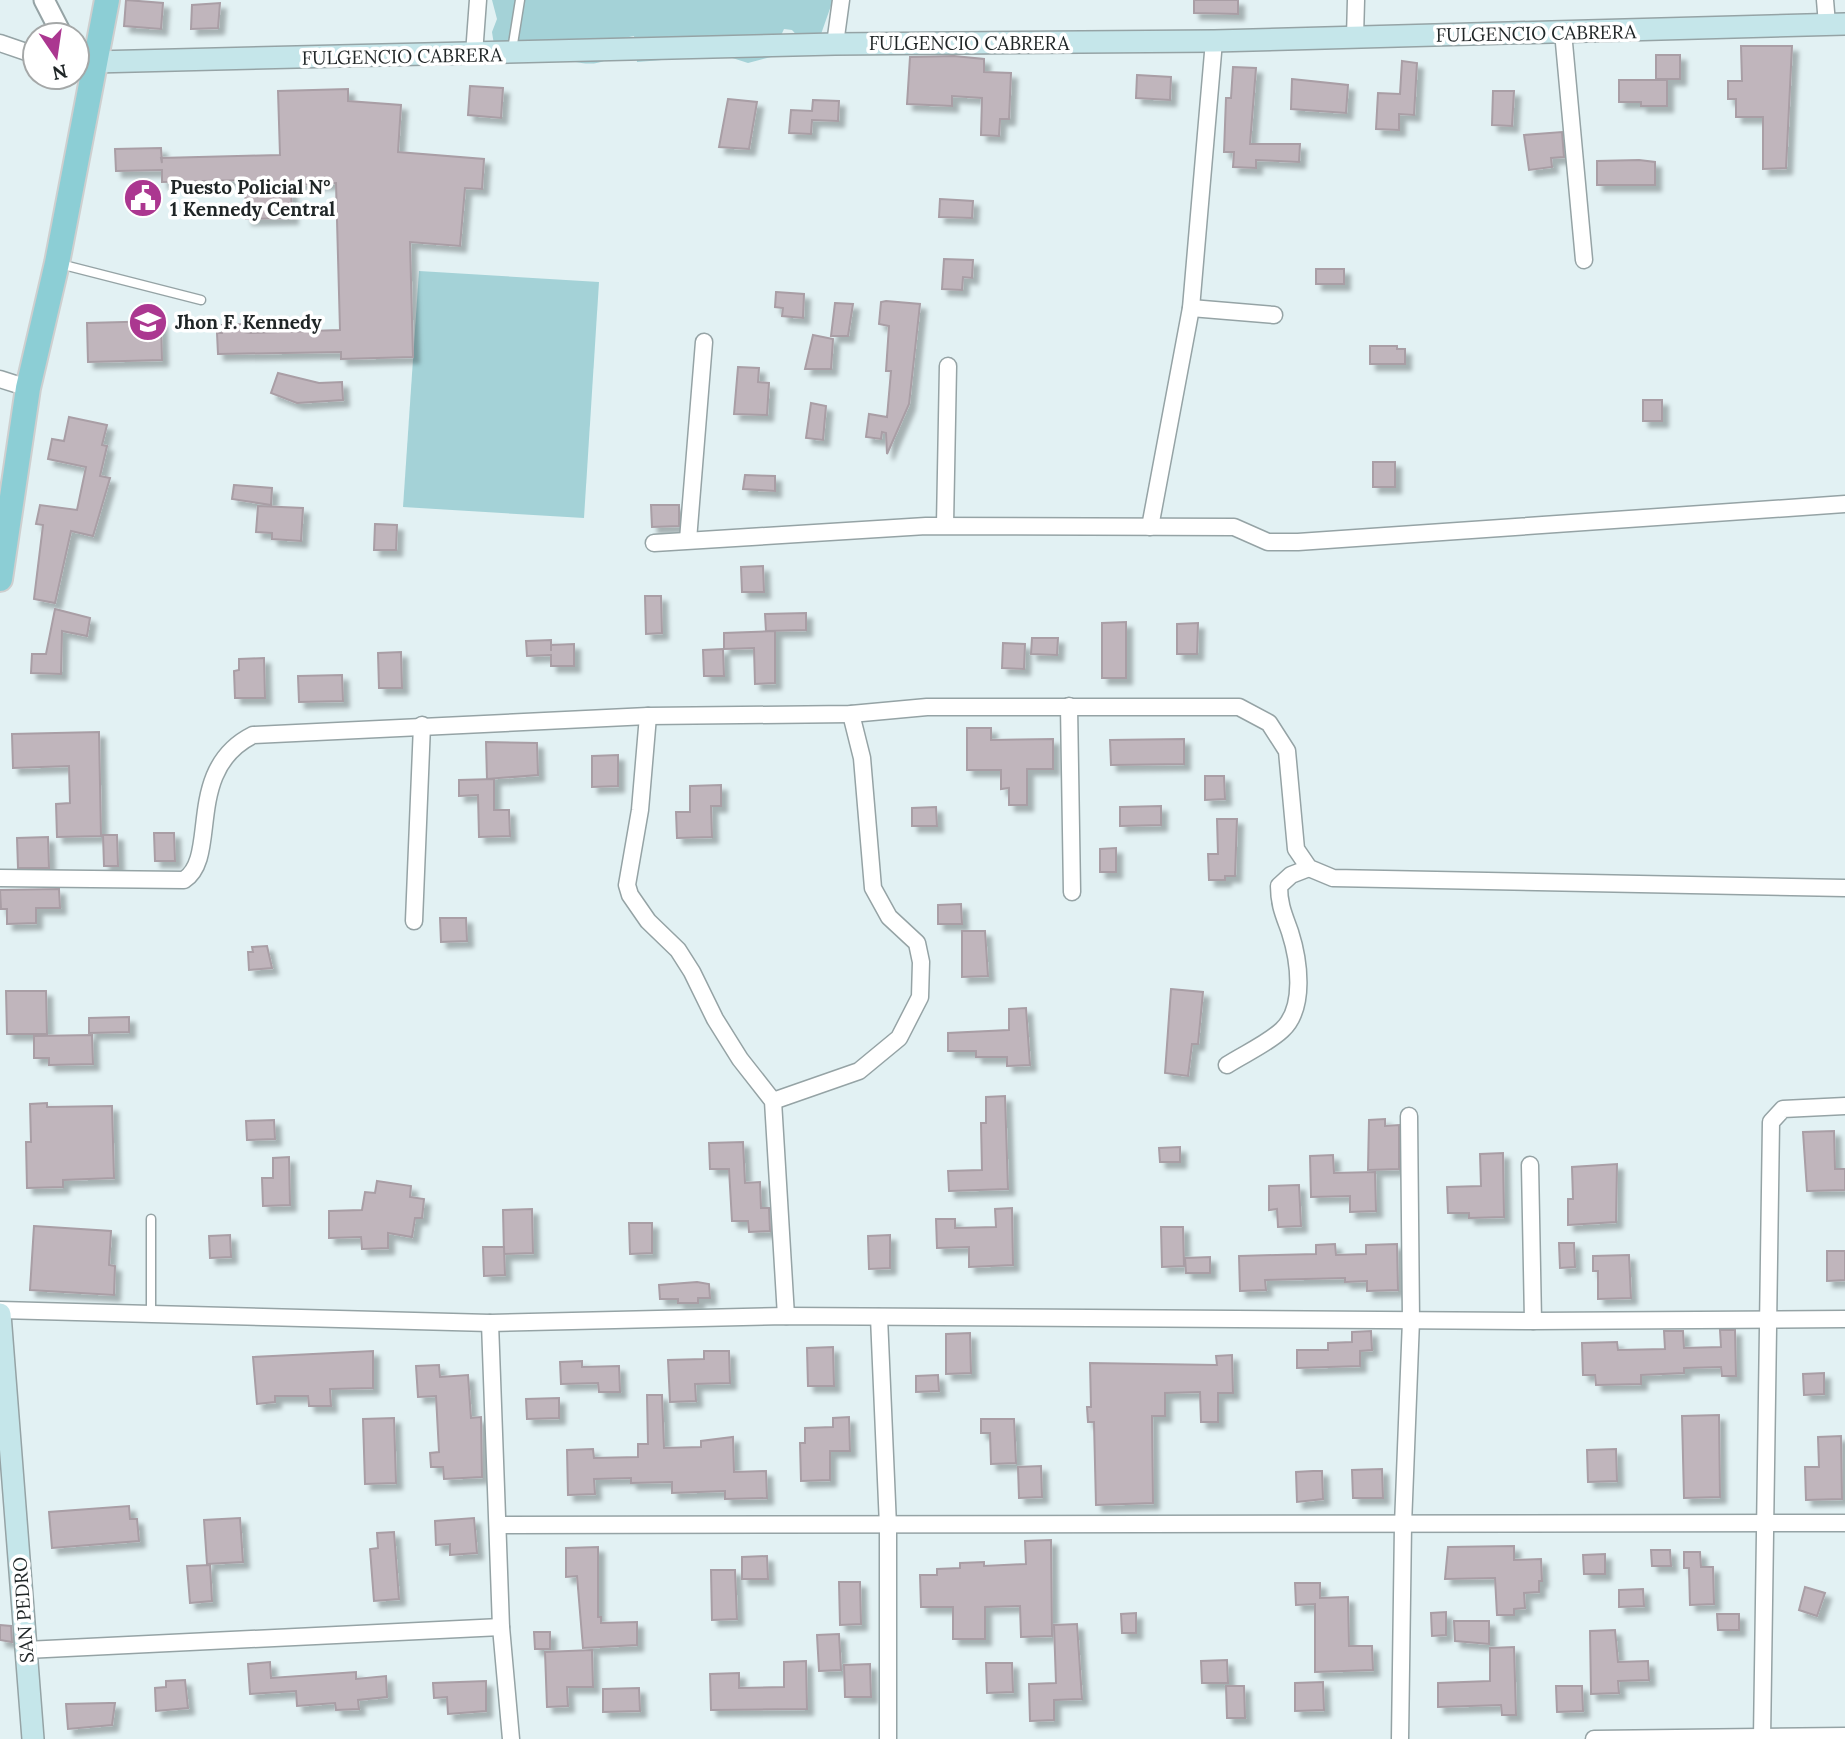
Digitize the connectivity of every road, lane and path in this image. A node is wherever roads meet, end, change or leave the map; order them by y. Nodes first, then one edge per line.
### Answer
1 (44, 0) edge
2 (107, 0) edge
3 (478, 0) edge
4 (520, 0) edge
5 (841, 0) edge
6 (1356, 0) edge
7 (1825, 0) edge
8 (55, 21) edge
9 (1836, 24) edge
10 (1563, 32) junction
11 (1355, 37) junction
12 (1214, 41) junction
13 (0, 43) edge
14 (835, 44) junction
15 (91, 47) edge
16 (21, 50) edge
17 (512, 53) junction
18 (474, 54) junction
19 (91, 64) edge
20 (81, 91) edge
21 (1584, 260) dead end
22 (57, 263) junction
23 (201, 300) dead end
24 (1191, 308) junction
25 (1274, 315) dead end
26 (704, 342) dead end
27 (948, 366) dead end
28 (0, 379) edge
29 (28, 388) junction
30 (1845, 504) edge
31 (945, 525) junction
32 (1150, 527) junction
33 (688, 540) junction
34 (654, 543) dead end
35 (0, 579) edge
36 (1069, 706) junction
37 (852, 714) junction
38 (648, 716) junction
39 (422, 725) junction
40 (1309, 868) junction
41 (0, 878) edge
42 (1845, 888) edge
43 (1072, 892) dead end
44 (414, 921) dead end
45 (1227, 1065) dead end
46 (773, 1101) junction
47 (1845, 1106) edge
48 (1409, 1116) dead end
49 (1530, 1165) dead end
50 (150, 1219) dead end
51 (0, 1312) edge
52 (151, 1314) junction
53 (786, 1316) junction
54 (879, 1317) junction
55 (1769, 1319) junction
56 (1845, 1319) edge
57 (1411, 1320) junction
58 (1533, 1321) junction
59 (490, 1323) junction
60 (1766, 1522) junction
61 (1845, 1523) edge
62 (498, 1525) junction
63 (1403, 1525) junction
64 (888, 1526) junction
65 (501, 1626) junction
66 (26, 1650) junction
67 (1845, 1736) edge
68 (1762, 1737) edge
69 (33, 1739) edge
70 (511, 1739) edge
71 (888, 1739) edge
72 (1400, 1739) edge
73 (1594, 1739) edge

1 - 8 street
2 - 15 main road
3 - 18 street
4 - 17 lane
5 - 14 street
6 - 11 street
7 - 9 street
9 - 10 main road, FULGENCIO CABRERA
10 - 11 main road, FULGENCIO CABRERA
10 - 21 street
11 - 12 main road, FULGENCIO CABRERA
12 - 14 main road, FULGENCIO CABRERA
12 - 24 street
13 - 16 street
14 - 17 main road, FULGENCIO CABRERA
17 - 18 main road, FULGENCIO CABRERA
18 - 19 main road, FULGENCIO CABRERA
20 - 22 main road
22 - 23 lane
22 - 29 main road
24 - 25 street
24 - 32 street
26 - 33 street
27 - 31 street
28 - 29 street
29 - 35 main road
30 - 32 street
31 - 32 street
31 - 33 street
33 - 34 street
36 - 37 street
36 - 40 street
36 - 43 street
37 - 38 street
37 - 46 street
38 - 39 street
38 - 46 street
39 - 41 street
39 - 44 street
40 - 42 street
40 - 45 street
46 - 53 street
47 - 55 street
48 - 57 street
49 - 58 street
50 - 52 lane
51 - 52 street
51 - 66 main road, SAN PEDRO
52 - 59 street
53 - 54 street
53 - 59 street
54 - 57 street
54 - 64 street
55 - 56 street
55 - 58 street
55 - 60 street
57 - 58 street
57 - 63 street
59 - 62 street
60 - 61 street
60 - 63 street
60 - 68 street
62 - 64 street
62 - 65 street
63 - 64 street
63 - 72 street
64 - 71 street
65 - 66 street
65 - 70 street
66 - 69 main road, SAN PEDRO
67 - 68 street
68 - 73 street

